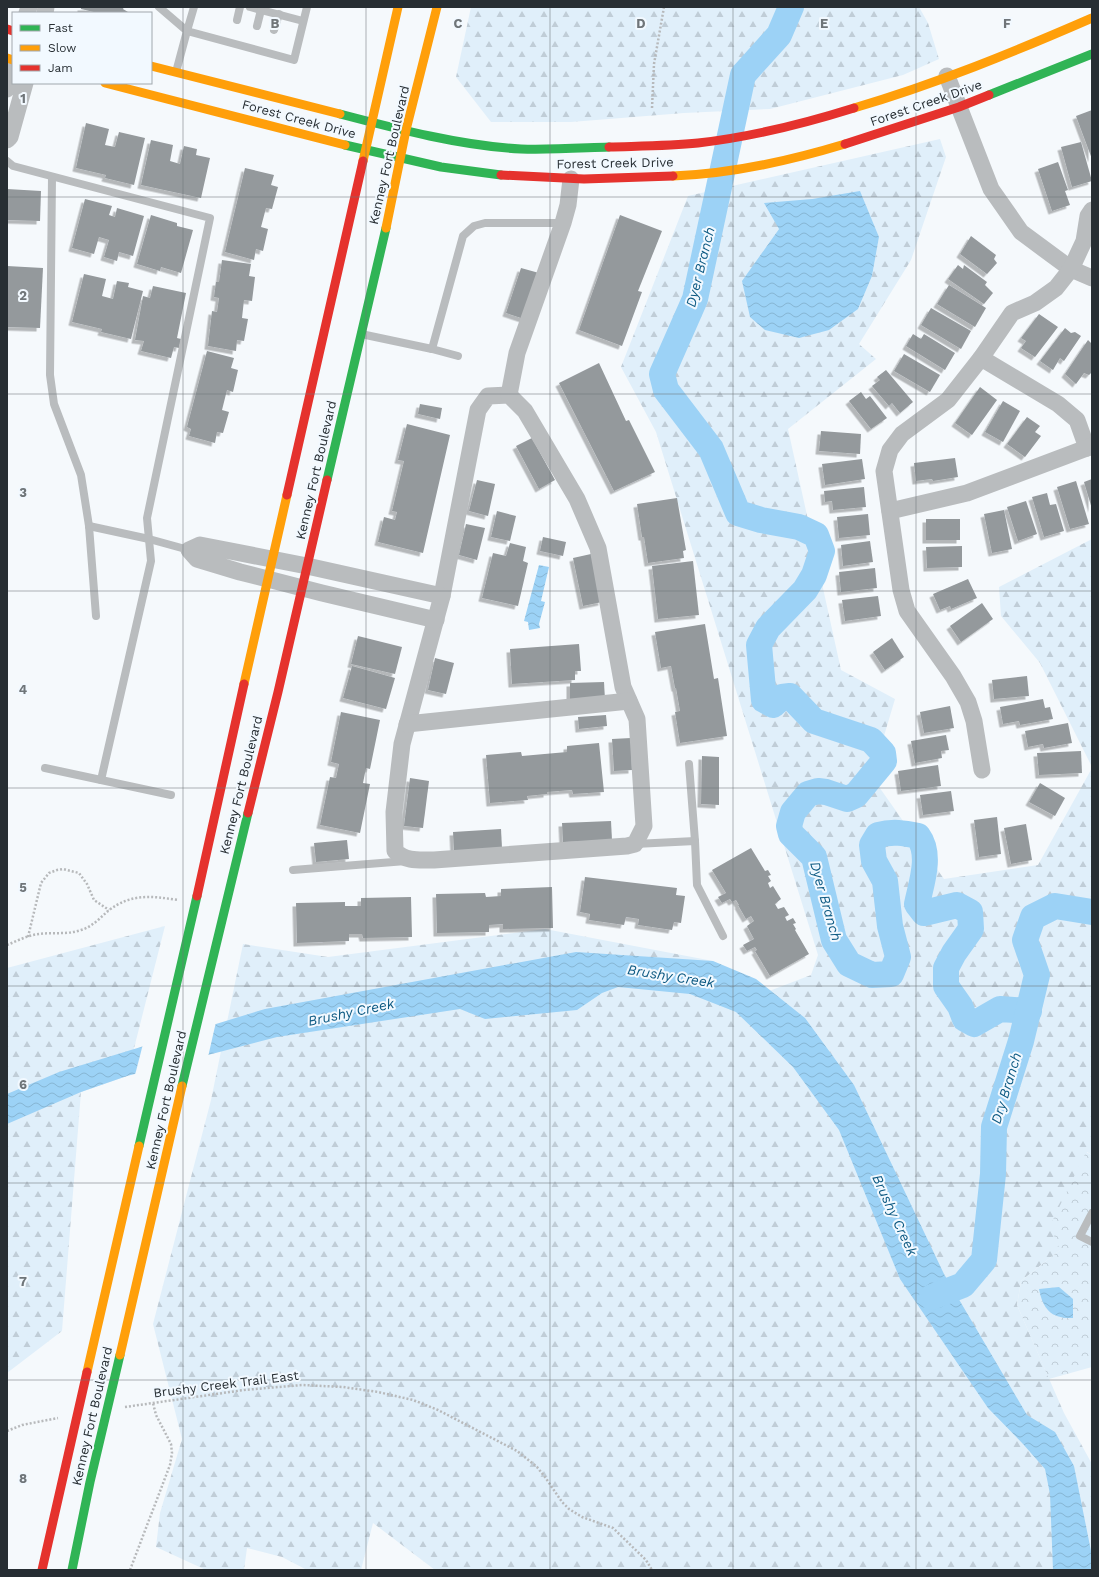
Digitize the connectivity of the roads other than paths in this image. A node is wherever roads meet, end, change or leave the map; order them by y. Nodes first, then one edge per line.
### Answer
1 (159, 7) edge
2 (194, 7) edge
3 (240, 7) edge
4 (250, 7) edge
5 (307, 7) edge
6 (398, 7) edge
7 (437, 7) edge
8 (261, 10) junction
9 (279, 14) junction
10 (1092, 18) edge
11 (237, 20) dead end
12 (303, 21) junction
13 (257, 26) dead end
14 (274, 30) dead end
15 (187, 31) junction
16 (234, 34) dead end
17 (232, 43) junction
18 (1092, 54) edge
19 (152, 66) edge
20 (12, 70) edge
21 (176, 72) junction
22 (947, 76) junction
23 (26, 84) edge
24 (109, 84) edge
25 (7, 89) edge
26 (959, 107) junction
27 (371, 122) junction
28 (406, 130) junction
29 (7, 140) edge
30 (365, 150) junction
31 (400, 158) junction
32 (7, 161) edge
33 (52, 177) junction
34 (571, 179) junction
35 (1092, 210) edge
36 (563, 223) junction
37 (1071, 269) junction
38 (1092, 278) edge
39 (361, 334) junction
40 (432, 349) junction
41 (458, 356) dead end
42 (981, 358) junction
43 (509, 395) junction
44 (1090, 447) edge
45 (890, 510) junction
46 (89, 526) junction
47 (149, 539) junction
48 (189, 550) junction
49 (271, 559) junction
50 (307, 566) junction
51 (267, 579) junction
52 (301, 588) junction
53 (442, 596) junction
54 (96, 616) dead end
55 (436, 620) junction
56 (629, 701) junction
57 (407, 724) junction
58 (689, 764) dead end
59 (45, 768) dead end
60 (982, 770) dead end
61 (101, 780) junction
62 (171, 795) dead end
63 (695, 841) junction
64 (635, 844) junction
65 (410, 860) junction
66 (293, 870) dead end
67 (723, 936) dead end
68 (1092, 1213) edge
69 (1092, 1242) edge
70 (42, 1570) edge
71 (72, 1570) edge

1 - 15 lane
2 - 15 lane
3 - 11 lane
4 - 8 lane
5 - 12 lane
6 - 27 main road, Kenney Fort Boulevard
7 - 28 main road, Kenney Fort Boulevard
8 - 9 lane
8 - 13 lane
9 - 12 lane
9 - 14 lane
10 - 22 main road, Forest Creek Drive
12 - 17 lane
15 - 17 lane
15 - 21 lane
16 - 17 lane
18 - 26 main road, Forest Creek Drive
19 - 21 main road, Forest Creek Drive
20 - 25 street
21 - 27 main road, Forest Creek Drive
22 - 26 street
22 - 28 main road, Forest Creek Drive
23 - 29 street
24 - 30 main road, Forest Creek Drive
26 - 34 main road, Forest Creek Drive
26 - 37 street
27 - 28 main road, Forest Creek Drive
27 - 30 main road, Kenney Fort Boulevard
28 - 31 main road, Kenney Fort Boulevard
30 - 31 main road, Forest Creek Drive
30 - 49 main road, Kenney Fort Boulevard
31 - 34 main road, Forest Creek Drive
31 - 39 main road, Kenney Fort Boulevard
32 - 33 lane
33 - 46 lane
33 - 47 lane
34 - 36 street
35 - 37 street
36 - 40 lane
36 - 43 street
37 - 38 street
37 - 42 street
39 - 40 lane
39 - 50 main road, Kenney Fort Boulevard
40 - 41 lane
42 - 44 street
42 - 45 street
43 - 53 street
43 - 56 street
44 - 45 street
45 - 60 street
46 - 47 lane
46 - 54 lane
47 - 48 lane
47 - 61 lane
48 - 49 street
48 - 51 street
49 - 50 street
49 - 51 main road, Kenney Fort Boulevard
50 - 52 main road, Kenney Fort Boulevard
50 - 53 street
51 - 52 street
51 - 70 main road, Kenney Fort Boulevard
52 - 55 street
52 - 71 main road, Kenney Fort Boulevard
53 - 55 street
55 - 57 street
56 - 57 street
56 - 64 street
57 - 65 street
58 - 63 lane
59 - 61 lane
61 - 62 lane
63 - 64 lane
63 - 67 lane
64 - 65 street
65 - 66 lane
68 - 69 lane

